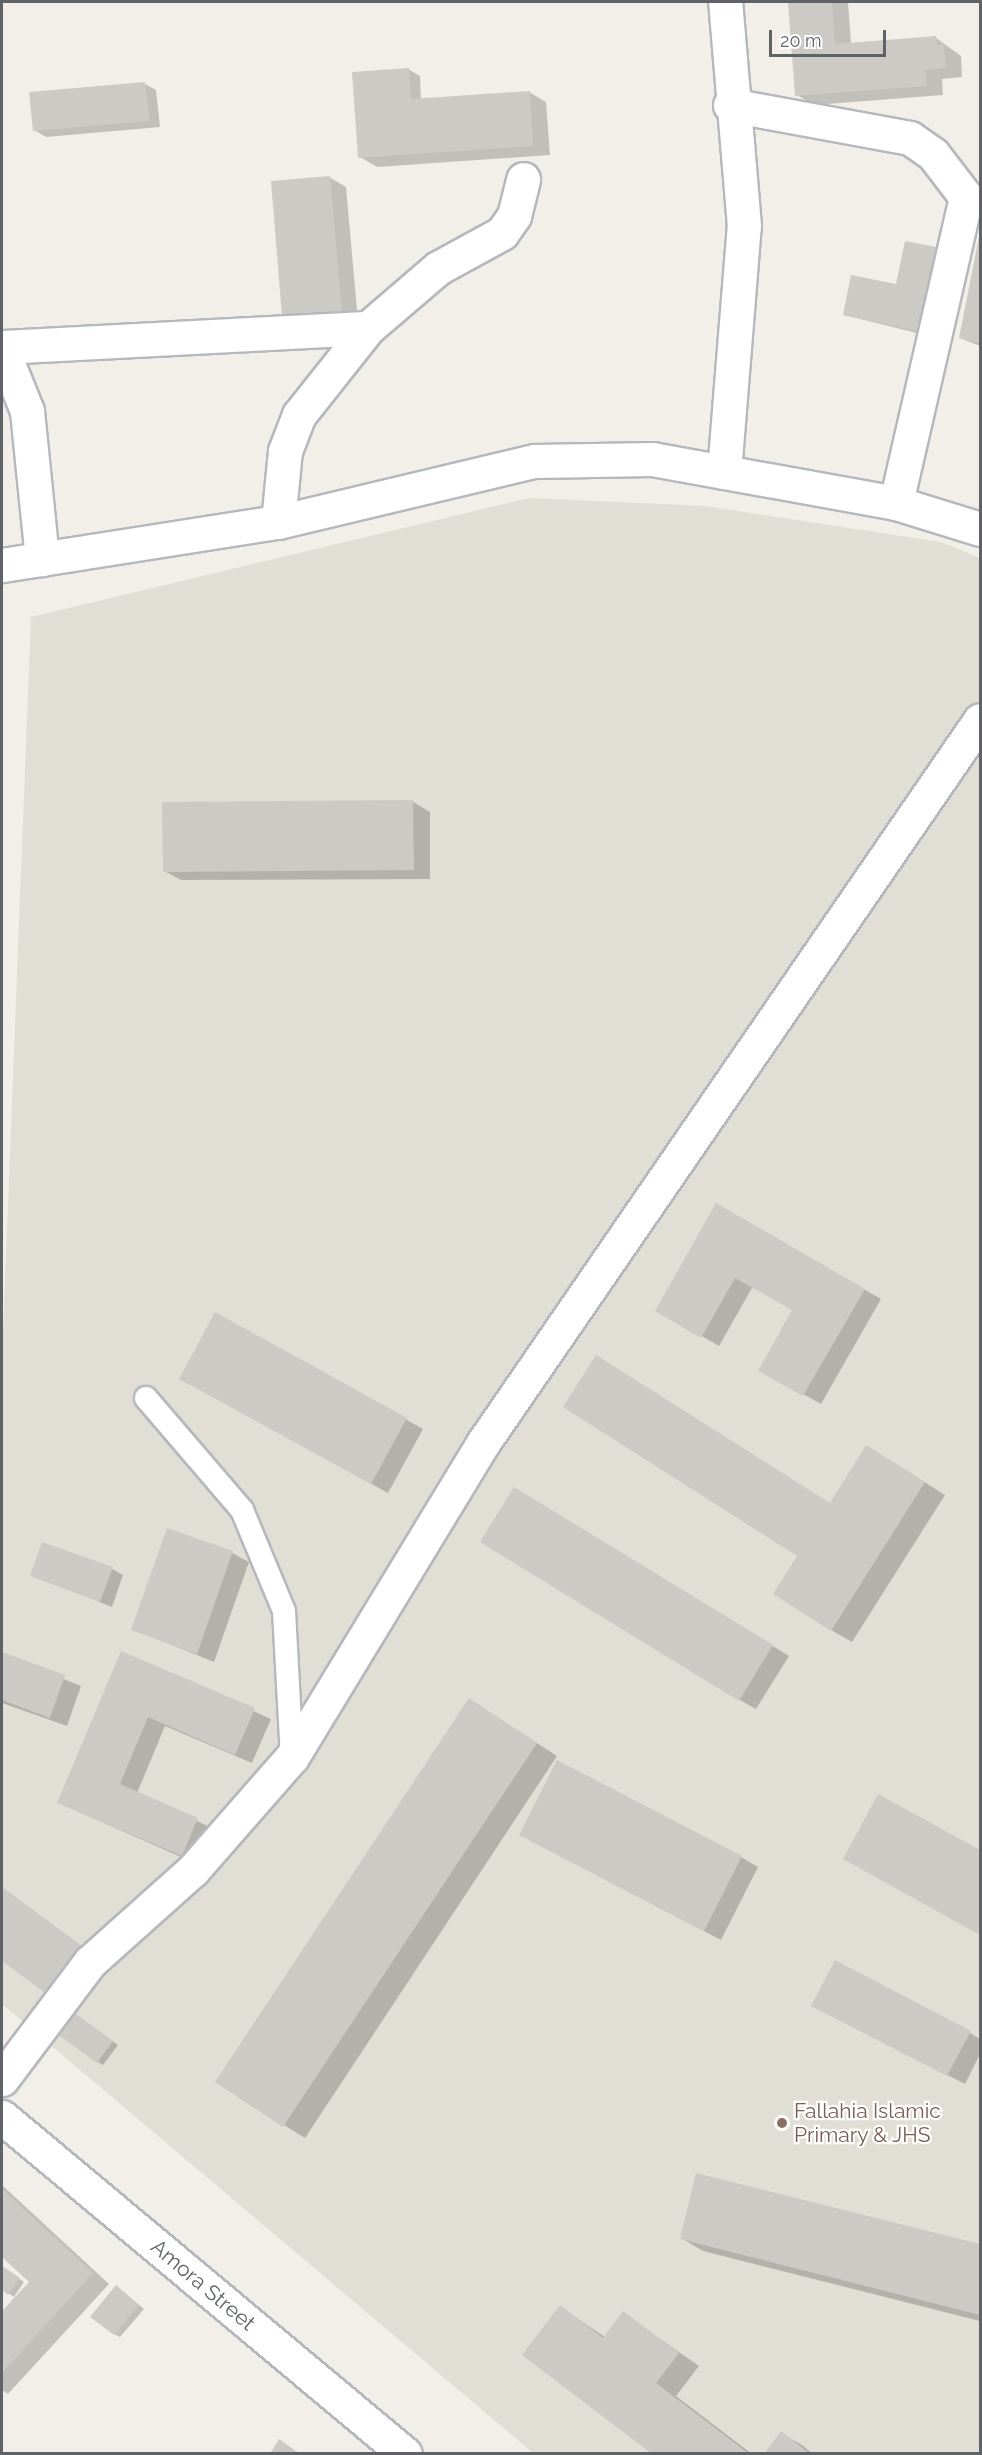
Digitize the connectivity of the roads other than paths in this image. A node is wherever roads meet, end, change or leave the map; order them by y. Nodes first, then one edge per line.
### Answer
1 (725, 2) edge
2 (730, 105) junction
3 (523, 179) dead end
4 (368, 328) junction
5 (2, 348) edge
6 (724, 472) junction
7 (896, 502) junction
8 (278, 522) junction
9 (981, 528) edge
10 (42, 559) junction
11 (2, 565) edge
12 (981, 720) edge
13 (146, 1398) dead end
14 (292, 1757) junction
15 (2, 2079) edge
16 (2, 2117) edge
17 (405, 2454) edge

1 - 2 street
2 - 6 street
2 - 7 street
3 - 4 street
4 - 5 street
4 - 8 street
5 - 10 street
6 - 7 street
6 - 8 street
7 - 9 street
8 - 10 street
10 - 11 street
12 - 14 street
13 - 14 lane
14 - 15 street
16 - 17 street, Amora Street

